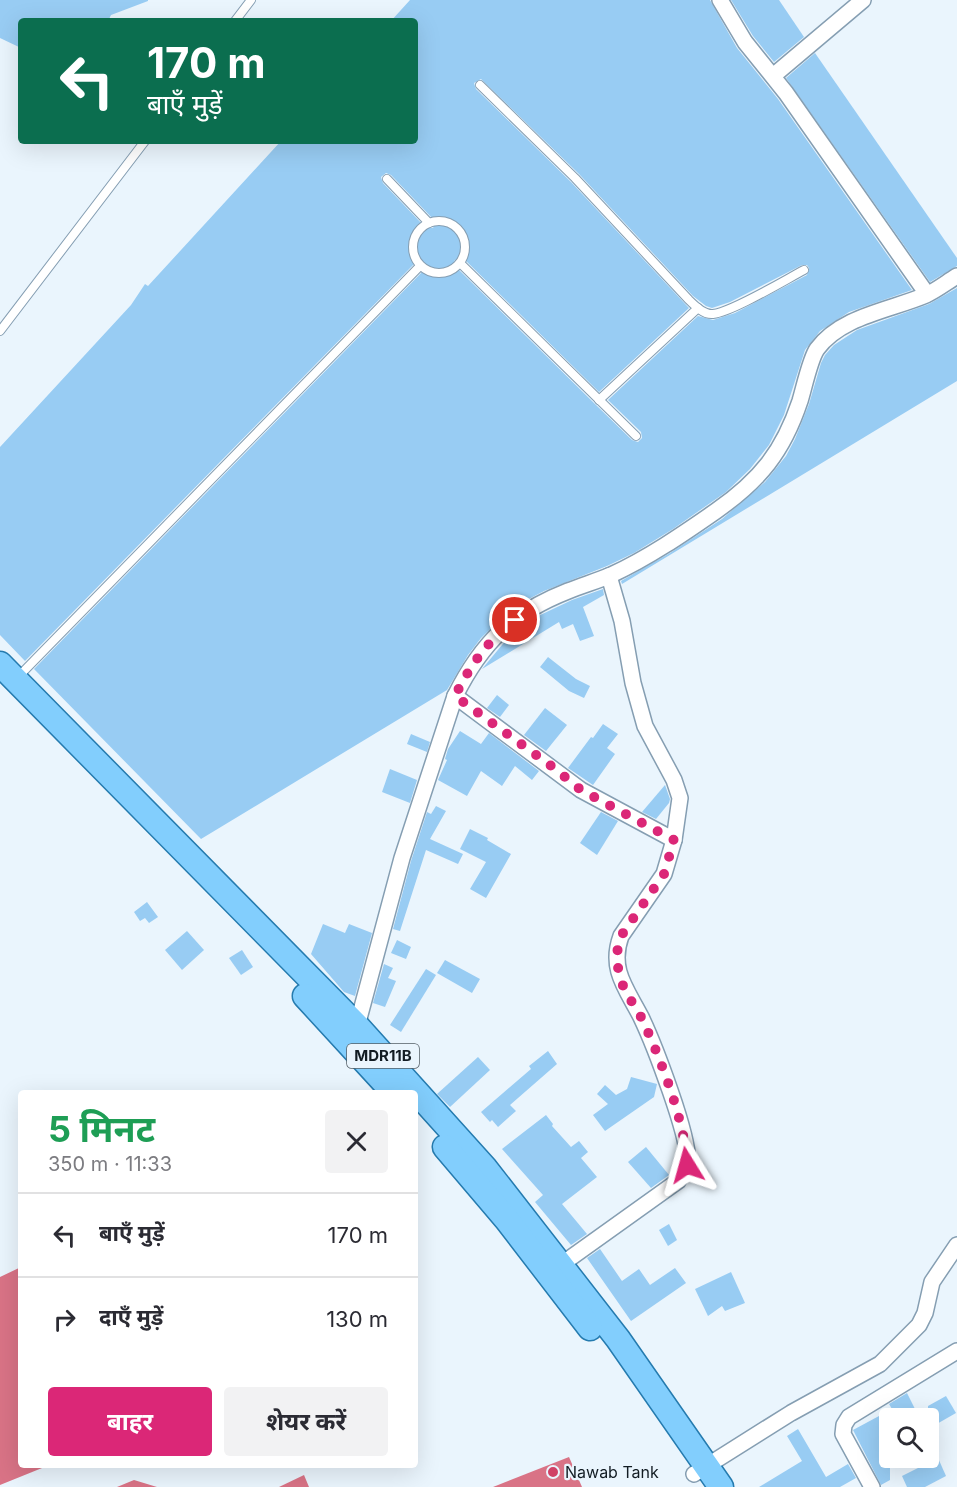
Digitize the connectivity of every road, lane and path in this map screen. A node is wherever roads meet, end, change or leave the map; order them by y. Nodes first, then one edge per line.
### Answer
1 (251, 0) edge
2 (720, 0) edge
3 (863, 0) edge
4 (237, 18) edge
5 (773, 76) junction
6 (480, 85) dead end
7 (143, 144) edge
8 (387, 179) dead end
9 (429, 223) junction
10 (460, 263) junction
11 (420, 266) junction
12 (804, 270) dead end
13 (957, 276) edge
14 (927, 294) junction
15 (698, 308) junction
16 (0, 331) edge
17 (599, 400) junction
18 (636, 436) dead end
19 (609, 576) junction
20 (5, 676) edge
21 (455, 696) junction
22 (674, 840) junction
23 (358, 1036) junction
24 (392, 1090) edge
25 (410, 1090) edge
26 (418, 1098) edge
27 (418, 1117) edge
28 (957, 1245) edge
29 (562, 1264) junction
30 (957, 1352) edge
31 (701, 1476) edge
32 (721, 1487) edge
33 (872, 1487) edge

1 - 4 lane
2 - 5 street
3 - 5 street
5 - 14 street
6 - 15 lane
7 - 16 lane
8 - 9 lane
9 - 10 lane
9 - 11 lane
10 - 11 lane
10 - 17 lane
11 - 20 lane
12 - 15 lane
13 - 14 street
14 - 19 street
15 - 17 lane
17 - 18 lane
19 - 21 street
19 - 22 street
20 - 23 main road, MDR11B
21 - 22 street
21 - 23 street
22 - 29 street
23 - 24 main road, MDR11B
23 - 25 main road, MDR11B
26 - 29 main road, MDR11B
27 - 31 main road, MDR11B
28 - 31 street
29 - 31 main road, MDR11B
30 - 33 street
31 - 32 main road, MDR11B

